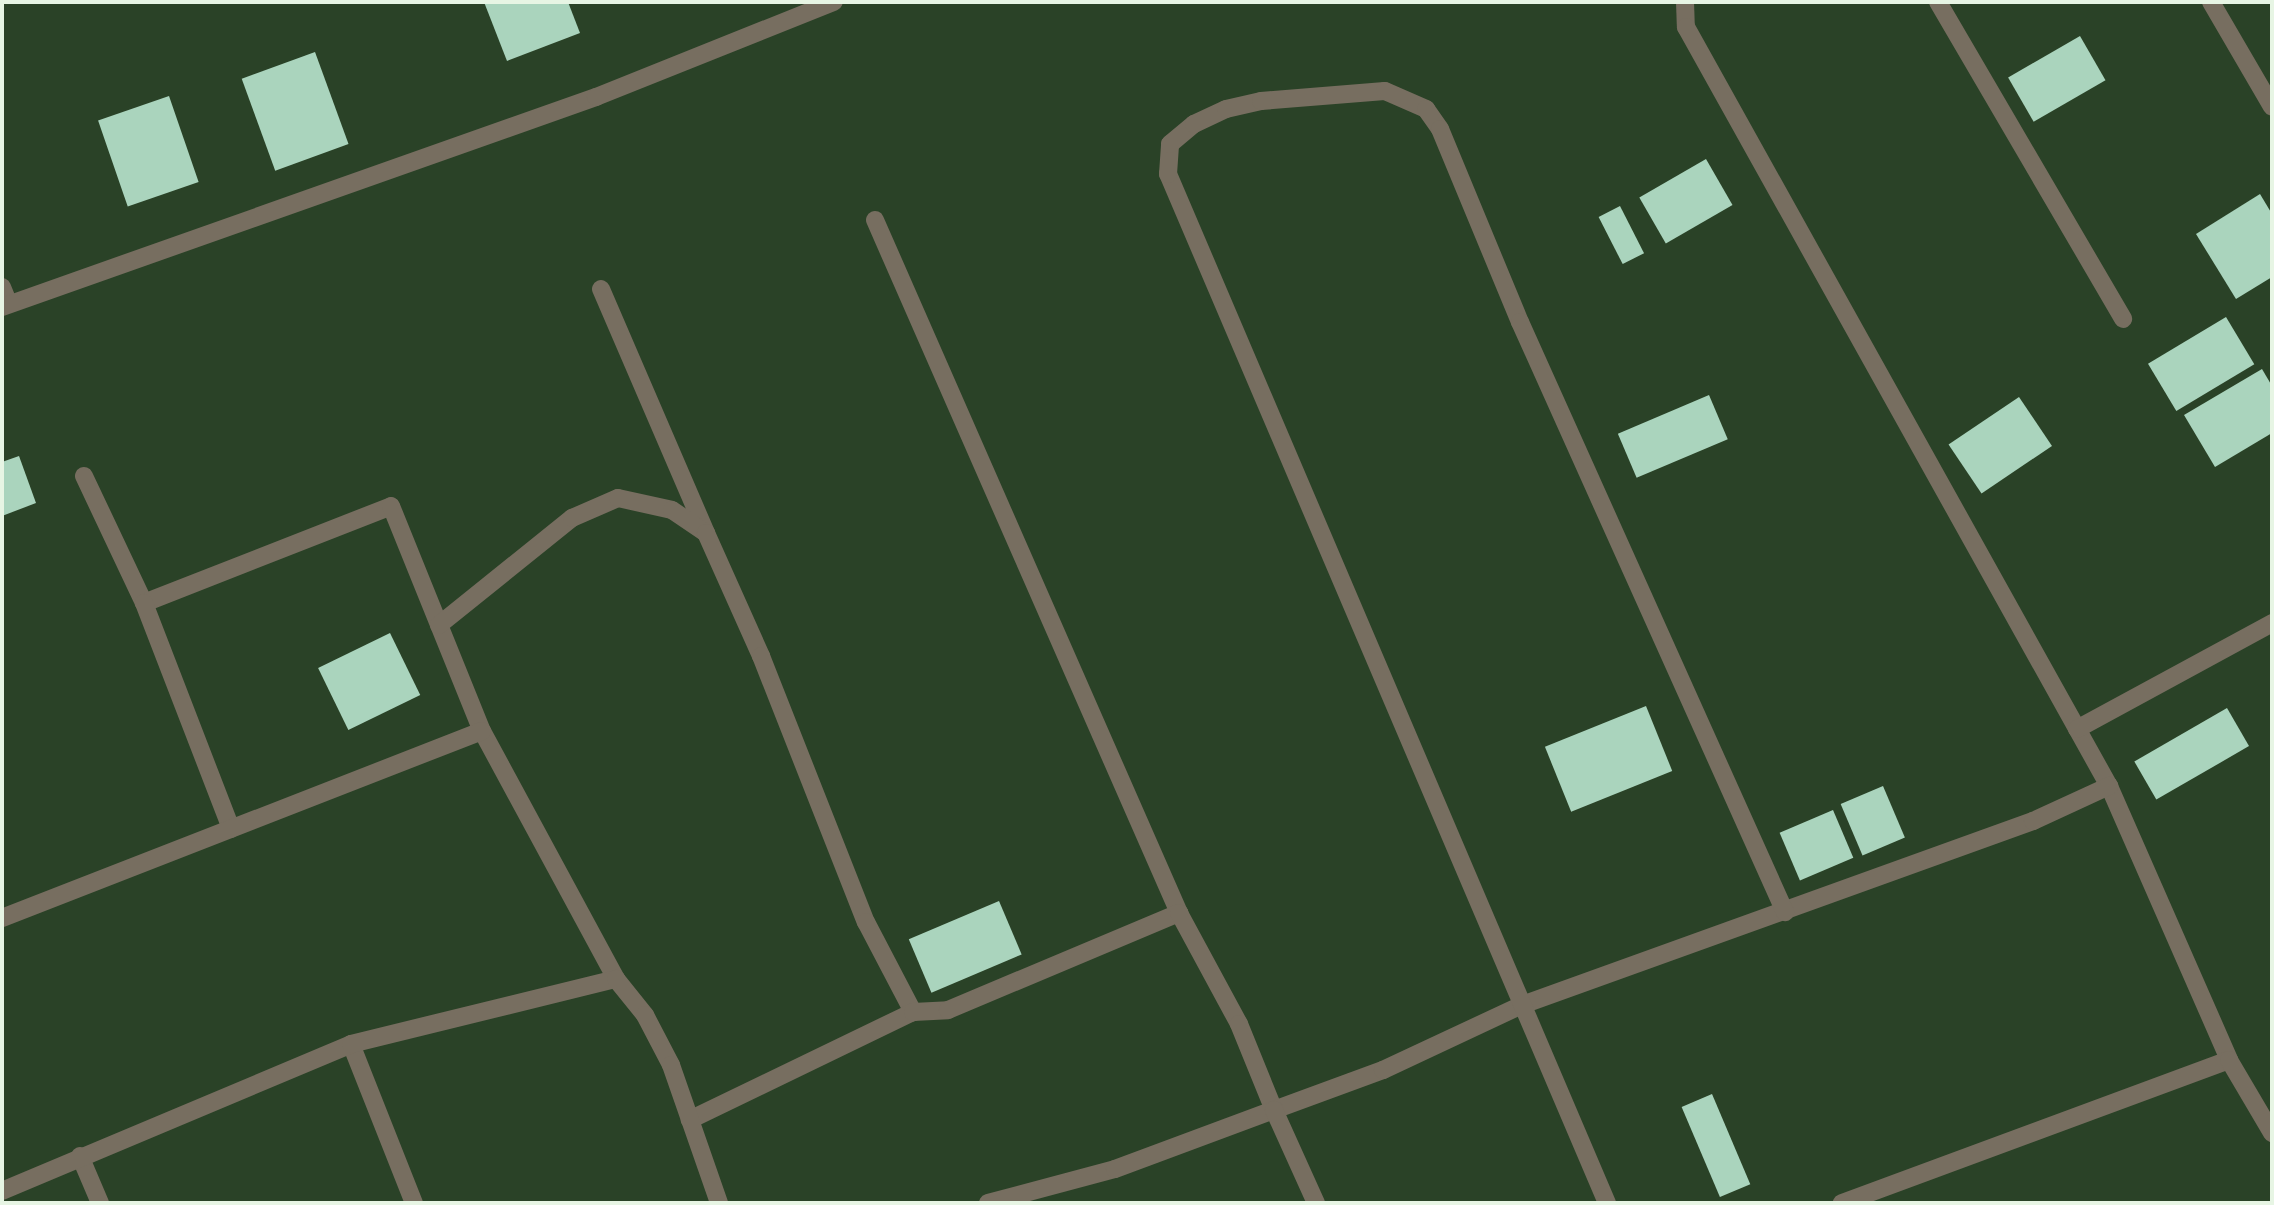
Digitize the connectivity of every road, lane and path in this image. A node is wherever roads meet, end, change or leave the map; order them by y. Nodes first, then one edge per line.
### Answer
1 (834, 2) edge
2 (1685, 2) edge
3 (1938, 2) edge
4 (2211, 2) edge
5 (2272, 107) edge
6 (875, 220) dead end
7 (601, 289) dead end
8 (4, 299) edge
9 (2123, 319) dead end
10 (84, 476) dead end
11 (706, 533) junction
12 (144, 603) junction
13 (2272, 623) edge
14 (439, 625) junction
15 (2077, 729) junction
16 (482, 731) junction
17 (2109, 786) junction
18 (231, 829) junction
19 (1785, 912) junction
20 (1179, 913) junction
21 (2, 918) edge
22 (616, 979) junction
23 (1522, 1005) junction
24 (913, 1012) junction
25 (351, 1044) junction
26 (2229, 1059) junction
27 (1274, 1110) junction
28 (690, 1120) junction
29 (2272, 1133) edge
30 (80, 1156) junction
31 (2, 1191) edge
32 (100, 1203) edge
33 (414, 1203) edge
34 (719, 1203) edge
35 (988, 1203) edge
36 (1316, 1203) edge
37 (1607, 1203) edge
38 (1842, 1203) edge

1 - 8 street
2 - 15 street
3 - 9 street
4 - 5 street
6 - 20 street
7 - 11 street
10 - 12 street
11 - 14 street
11 - 24 street
12 - 14 street
12 - 18 street
13 - 15 street
14 - 16 street
15 - 17 street
16 - 18 street
16 - 22 street
17 - 19 street
17 - 26 street
18 - 21 street
19 - 23 street
19 - 23 street
20 - 24 street
20 - 27 street
22 - 25 street
22 - 28 street
23 - 27 street
23 - 37 street
24 - 28 street
25 - 30 street
25 - 33 street
26 - 29 street
26 - 38 street
27 - 35 street
27 - 36 street
28 - 34 street
30 - 31 street
30 - 32 street

